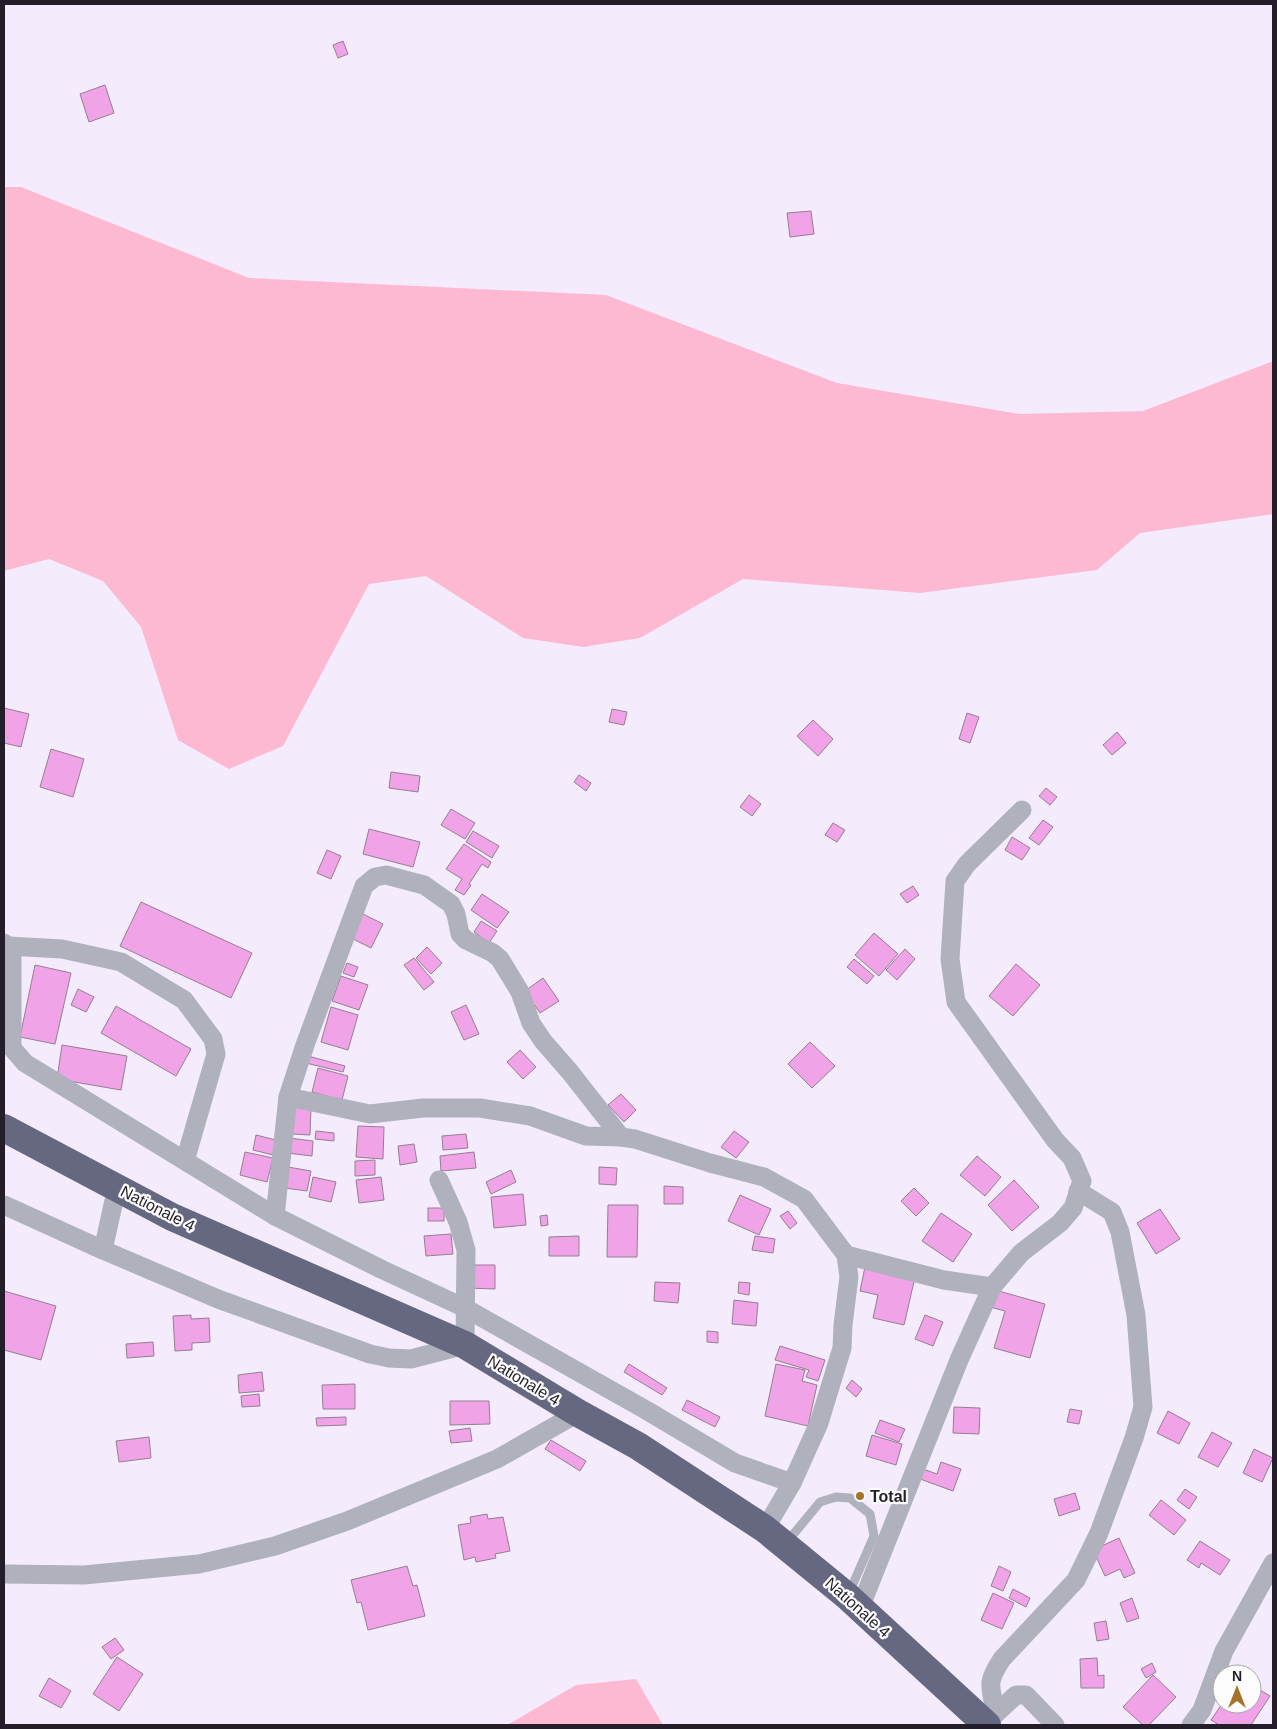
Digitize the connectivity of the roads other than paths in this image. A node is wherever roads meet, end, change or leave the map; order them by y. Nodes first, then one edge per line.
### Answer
1 (1022, 810) dead end
2 (6, 945) edge
3 (288, 1097) junction
4 (4, 1128) edge
5 (621, 1137) junction
6 (185, 1161) junction
7 (439, 1180) dead end
8 (117, 1187) junction
9 (1078, 1191) junction
10 (4, 1205) edge
11 (275, 1216) junction
12 (103, 1250) junction
13 (846, 1255) junction
14 (992, 1287) junction
15 (465, 1308) junction
16 (465, 1344) junction
17 (578, 1413) junction
18 (792, 1483) junction
19 (775, 1536) junction
20 (1273, 1563) edge
21 (4, 1574) edge
22 (854, 1602) junction
23 (989, 1721) edge
24 (1055, 1725) edge
25 (1191, 1725) edge

1 - 9 street
2 - 6 street
2 - 6 street
3 - 5 street
3 - 5 street
3 - 11 street
4 - 8 highway, Nationale 4
5 - 13 street
6 - 11 street
7 - 15 street
8 - 12 street
8 - 16 highway, Nationale 4
9 - 14 street
9 - 23 street
10 - 12 street
11 - 15 street
12 - 16 street
13 - 14 street
13 - 18 street
14 - 22 street
15 - 16 street
15 - 18 street
16 - 17 highway, Nationale 4
17 - 19 highway, Nationale 4
17 - 21 street
18 - 19 street
19 - 22 highway, Nationale 4
19 - 22 lane
20 - 25 street
22 - 23 highway, Nationale 4
23 - 24 street

